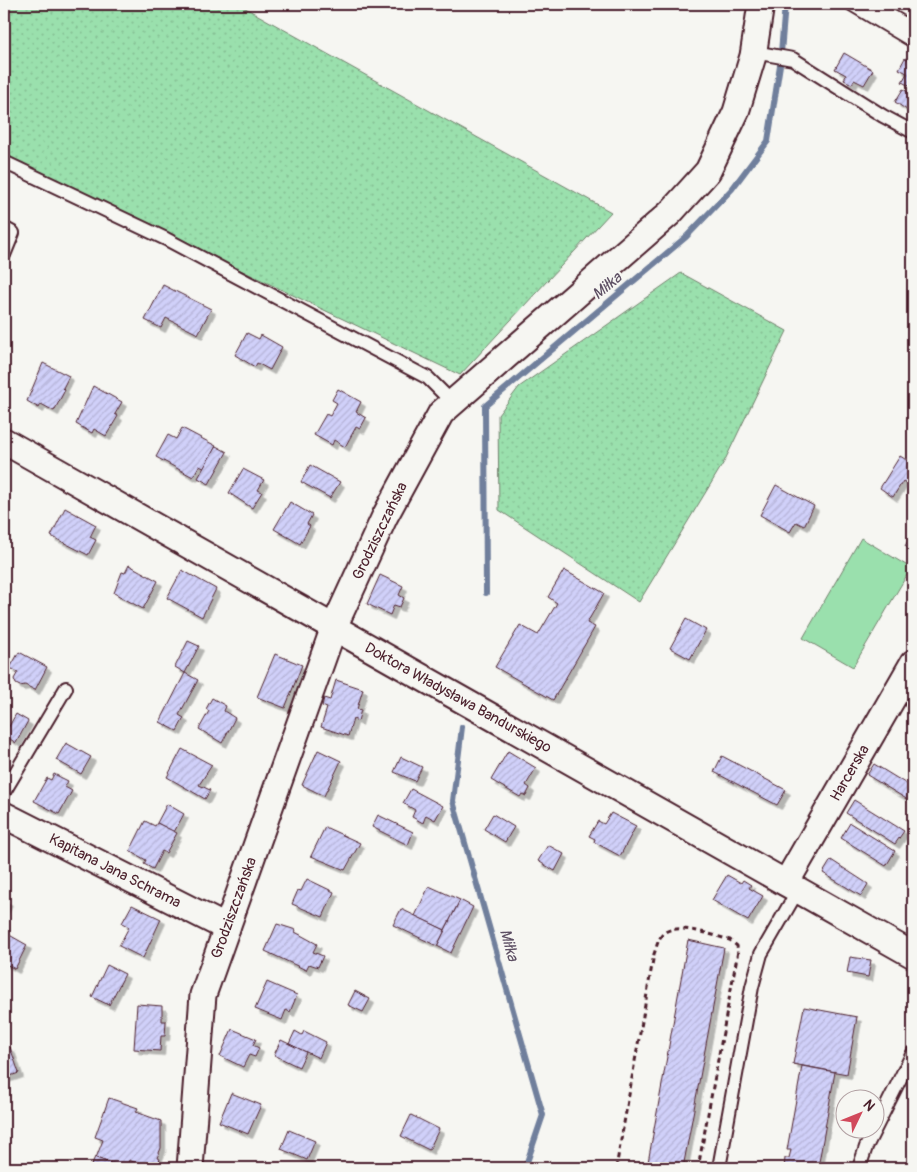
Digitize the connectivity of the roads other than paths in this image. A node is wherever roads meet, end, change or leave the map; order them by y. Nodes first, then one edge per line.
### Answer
1 (761, 4) edge
2 (851, 4) edge
3 (871, 4) edge
4 (913, 29) edge
5 (913, 40) edge
6 (754, 52) junction
7 (913, 132) edge
8 (4, 162) edge
9 (4, 228) edge
10 (4, 255) edge
11 (453, 403) junction
12 (4, 441) edge
13 (334, 627) junction
14 (913, 663) edge
15 (66, 688) dead end
16 (4, 792) edge
17 (4, 815) edge
18 (792, 887) junction
19 (227, 928) junction
20 (913, 955) edge
21 (913, 1053) edge
22 (190, 1168) edge
23 (719, 1168) edge
24 (859, 1168) edge

1 - 6 street, Grodziszczańska
2 - 5 lane
3 - 4 lane
6 - 7 lane
6 - 11 street, Grodziszczańska
8 - 11 lane
9 - 10 lane
11 - 13 street, Grodziszczańska
12 - 13 street, Doktora Władysława Bandurskiego
13 - 18 street, Doktora Władysława Bandurskiego
13 - 19 street, Grodziszczańska
14 - 18 street, Harcerska
15 - 16 lane
17 - 19 street, Kapitana Jana Schrama
18 - 20 street, Doktora Władysława Bandurskiego
18 - 23 lane
19 - 22 street, Grodziszczańska
21 - 24 lane

